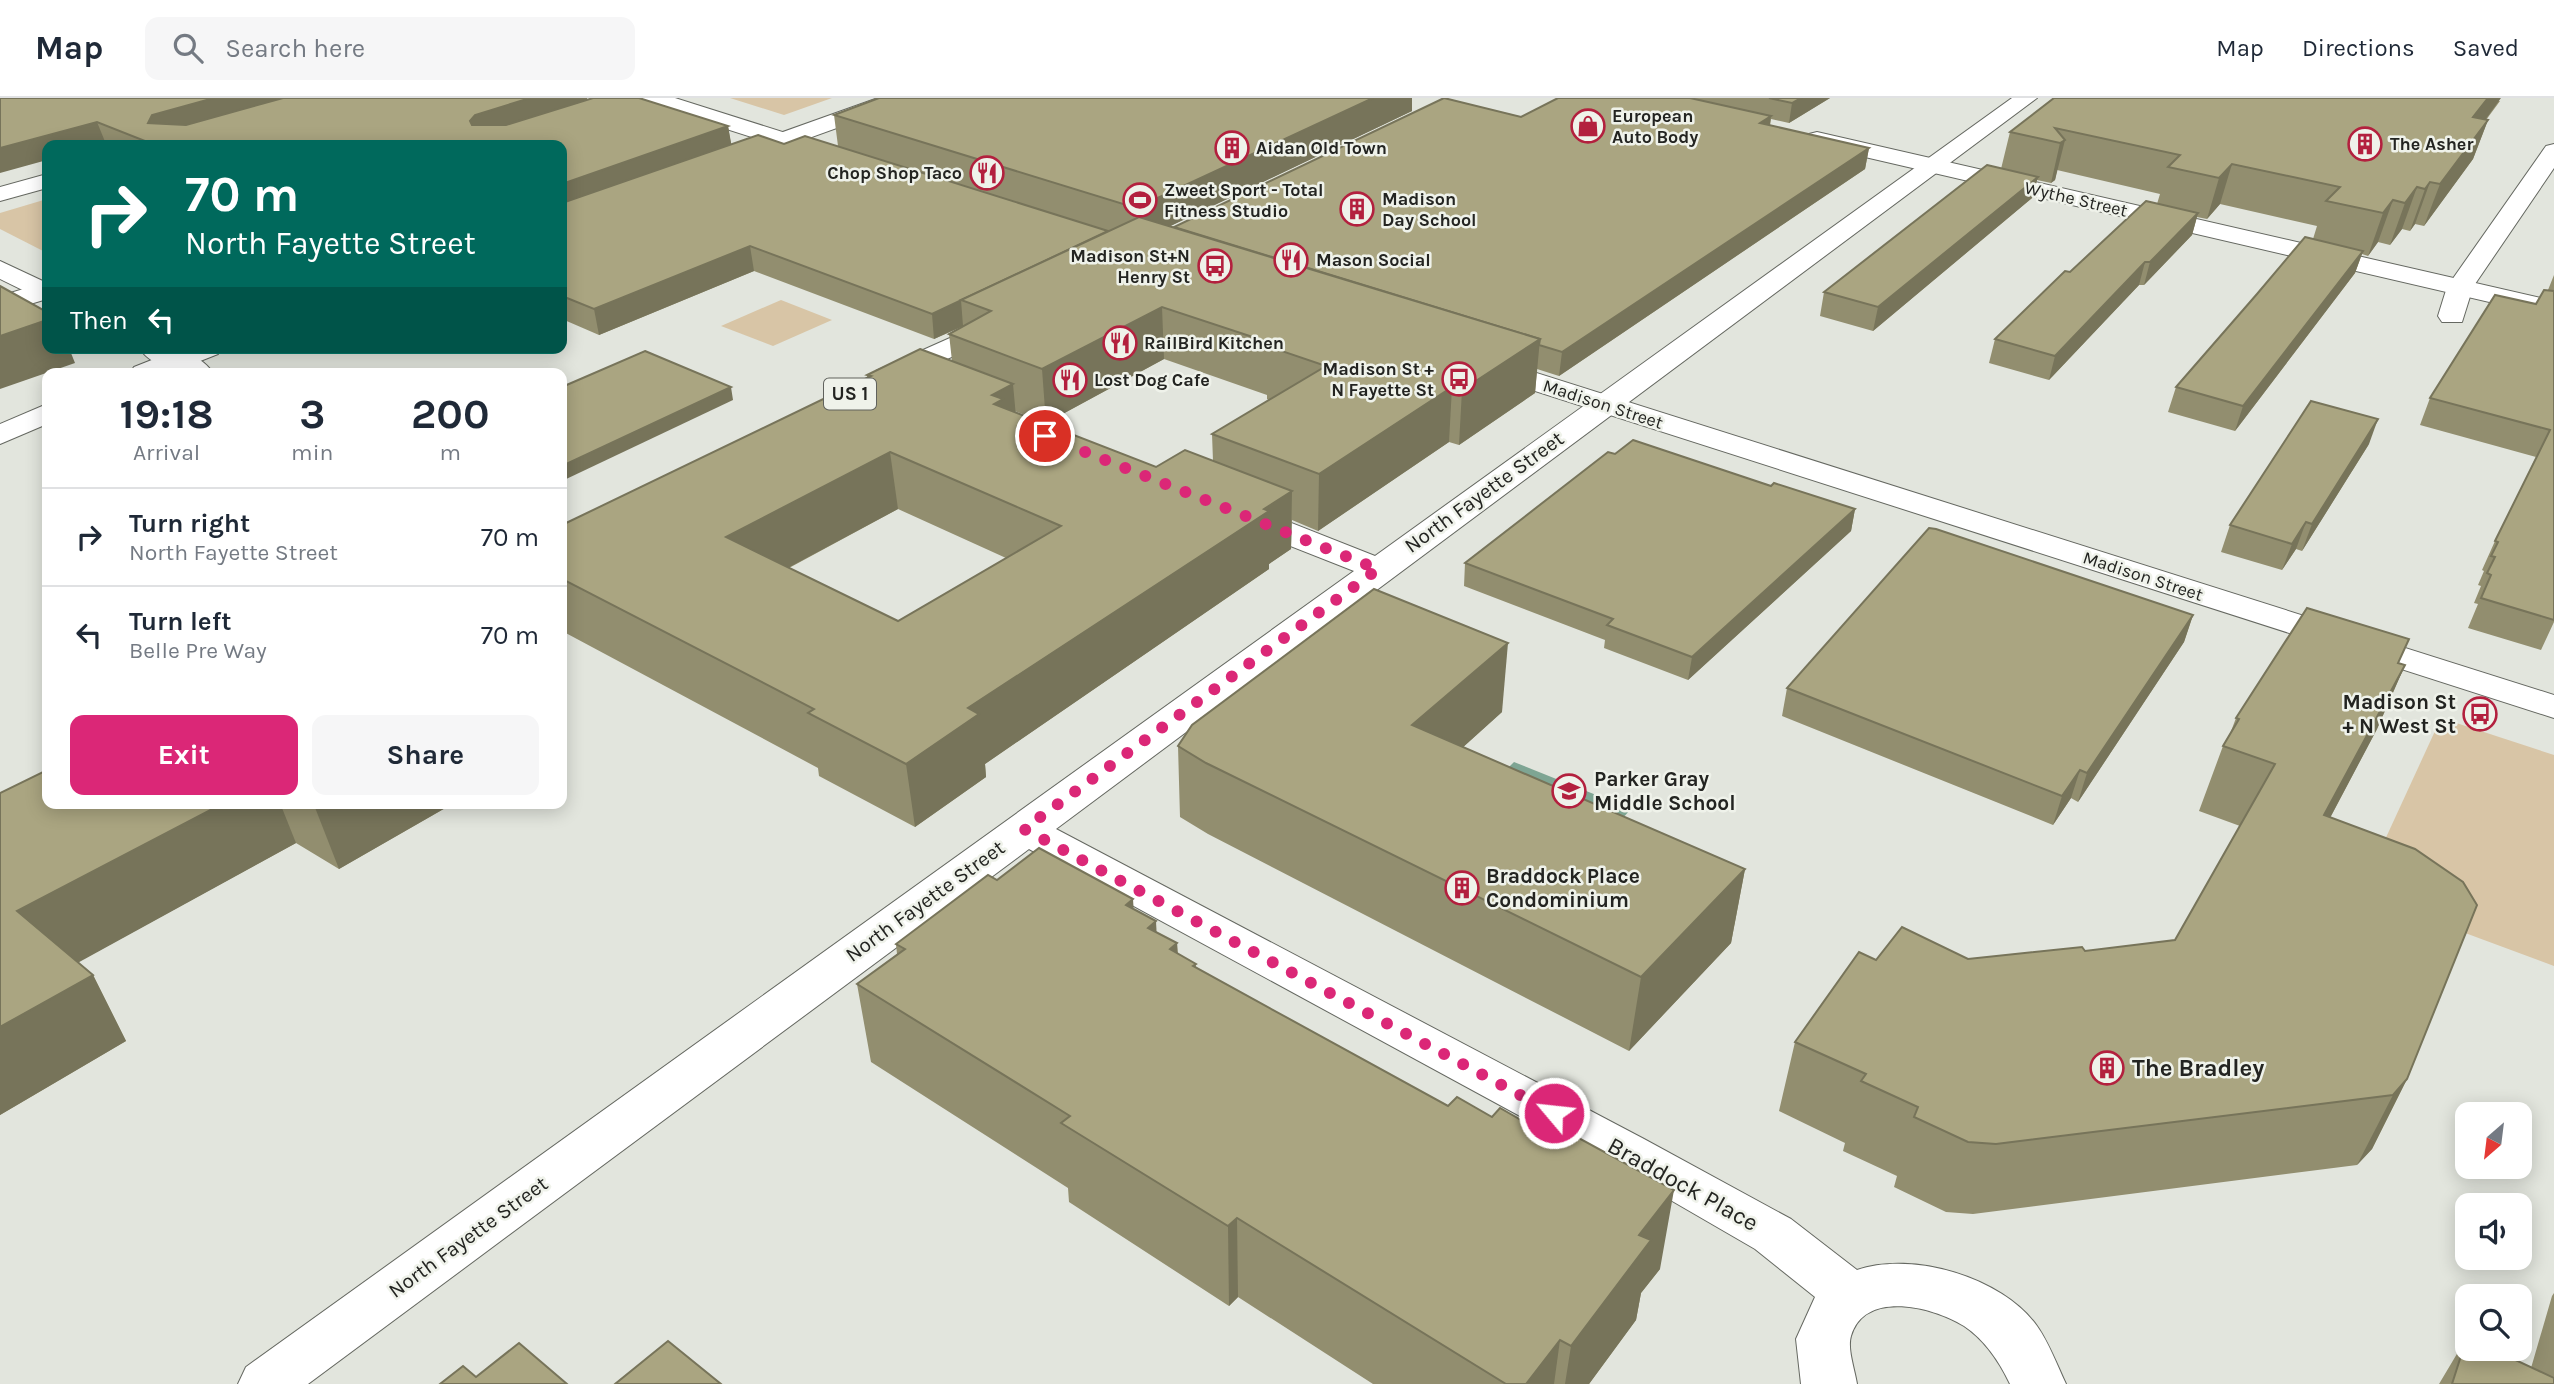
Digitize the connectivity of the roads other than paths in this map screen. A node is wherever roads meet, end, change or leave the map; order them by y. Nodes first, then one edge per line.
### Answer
1 (653, 98) edge
2 (898, 98) edge
3 (2026, 98) edge
4 (1791, 133) edge
5 (782, 139) junction
6 (2554, 151) edge
7 (848, 161) edge
8 (710, 166) edge
9 (1933, 166) junction
10 (42, 182) edge
11 (0, 194) edge
12 (0, 269) edge
13 (2460, 287) junction
14 (42, 290) edge
15 (42, 293) edge
16 (0, 305) edge
17 (2554, 309) edge
18 (1027, 310) edge
19 (2452, 316) dead end
20 (1460, 358) edge
21 (176, 360) edge
22 (156, 368) edge
23 (891, 375) junction
24 (930, 390) edge
25 (855, 392) edge
26 (1605, 404) junction
27 (42, 415) edge
28 (0, 435) edge
29 (1211, 502) edge
30 (1378, 569) junction
31 (2554, 707) edge
32 (1024, 829) junction
33 (1851, 1296) junction
34 (266, 1384) edge
35 (1829, 1384) edge
36 (2038, 1384) edge

1 - 5 main road
2 - 5 main road
3 - 9 main road, North Fayette Street
4 - 9 main road, Wythe Street
5 - 7 main road
5 - 8 main road
6 - 13 main road
9 - 13 main road, Wythe Street
9 - 26 main road, North Fayette Street
10 - 11 main road
12 - 14 main road
13 - 17 main road, Wythe Street
13 - 19 main road
15 - 16 main road
18 - 23 main road, US 1
20 - 26 main road, Madison Street
21 - 22 main road
23 - 24 main road
23 - 25 main road, US 1
26 - 30 main road, North Fayette Street
26 - 31 main road, Madison Street
27 - 28 main road
29 - 30 main road
30 - 32 main road, North Fayette Street
32 - 33 main road, Braddock Place
32 - 34 main road, North Fayette Street
33 - 35 main road
33 - 36 main road

